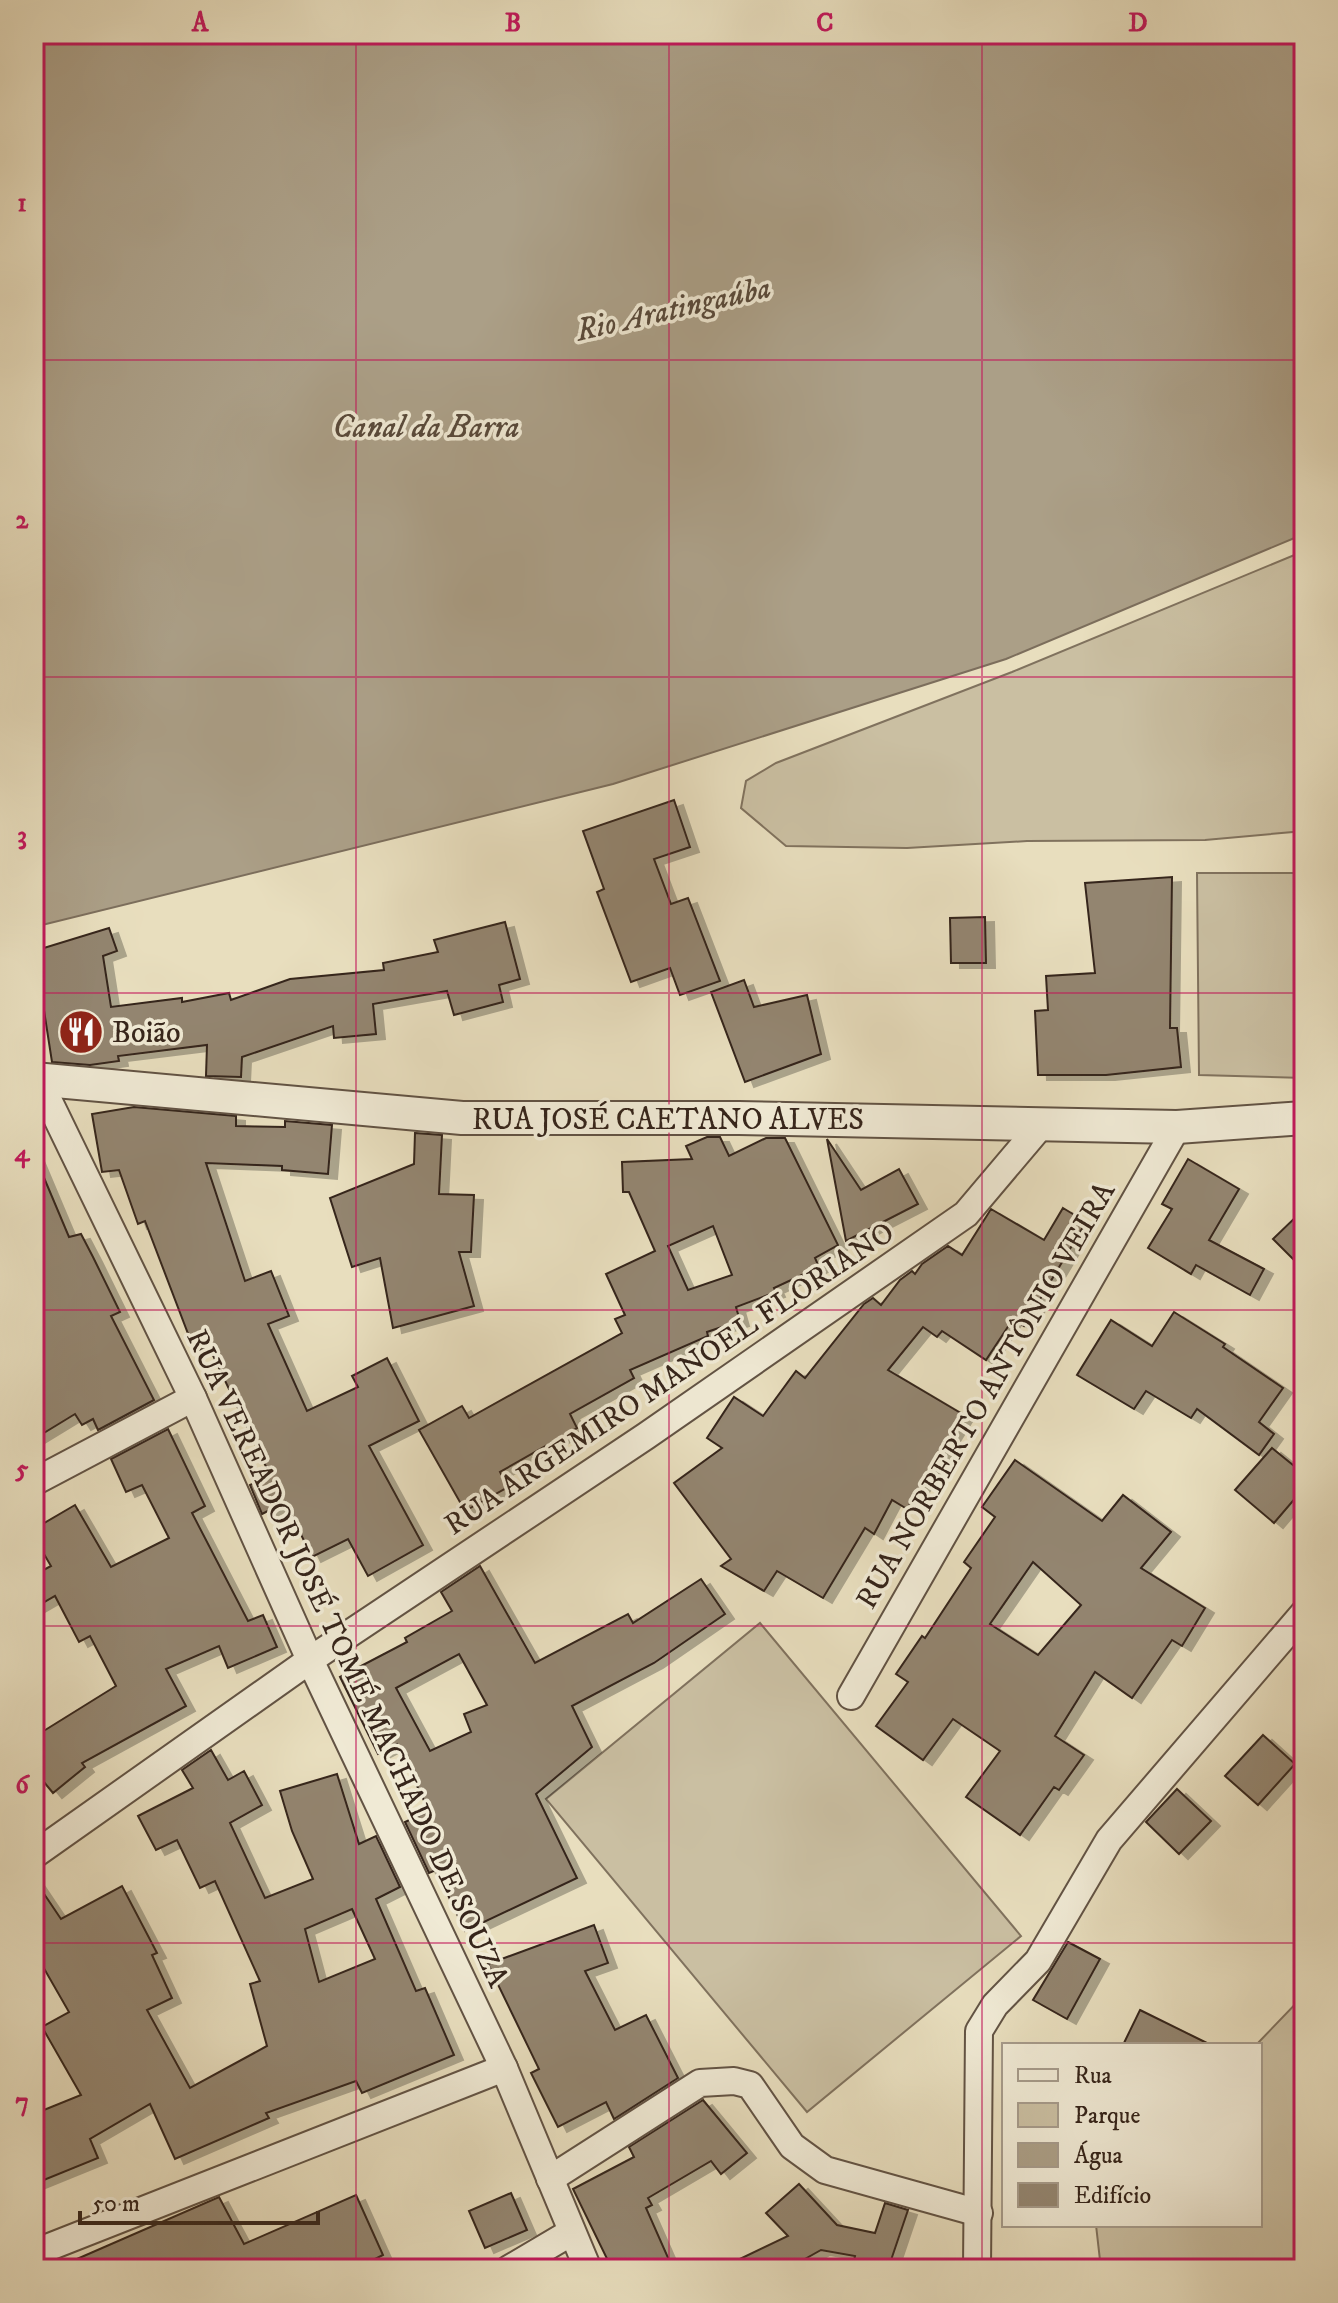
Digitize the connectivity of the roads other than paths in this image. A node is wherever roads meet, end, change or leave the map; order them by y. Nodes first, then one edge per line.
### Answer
1 (36, 1079) edge
2 (1304, 1118) edge
3 (1042, 1124) junction
4 (1177, 1127) junction
5 (193, 1398) junction
6 (34, 1482) edge
7 (1304, 1613) edge
8 (310, 1660) junction
9 (851, 1696) dead end
10 (34, 1855) edge
11 (504, 2068) junction
12 (550, 2179) junction
13 (979, 2213) junction
14 (570, 2233) junction
15 (34, 2253) edge
16 (509, 2269) edge
17 (588, 2269) edge
18 (977, 2269) edge

1 - 3 street, RUA JOSÉ CAETANO ALVES
1 - 5 street, RUA VEREADOR JOSÉ TOMÉ MACHADO DE SOUZA
2 - 4 street, RUA JOSÉ CAETANO ALVES
3 - 4 street, RUA JOSÉ CAETANO ALVES
3 - 8 street, RUA ARGEMIRO MANOEL FLORIANO
4 - 9 street, RUA NORBERTO ANTÔNIO VEIRA
5 - 6 street
5 - 8 street, RUA VEREADOR JOSÉ TOMÉ MACHADO DE SOUZA
7 - 13 street
8 - 10 street, RUA ARGEMIRO MANOEL FLORIANO
8 - 11 street, RUA VEREADOR JOSÉ TOMÉ MACHADO DE SOUZA
11 - 12 street, RUA VEREADOR JOSÉ TOMÉ MACHADO DE SOUZA
11 - 15 street
12 - 13 street
12 - 14 street, RUA VEREADOR JOSÉ TOMÉ MACHADO DE SOUZA
13 - 18 street
14 - 16 street
14 - 17 street, RUA VEREADOR JOSÉ TOMÉ MACHADO DE SOUZA

